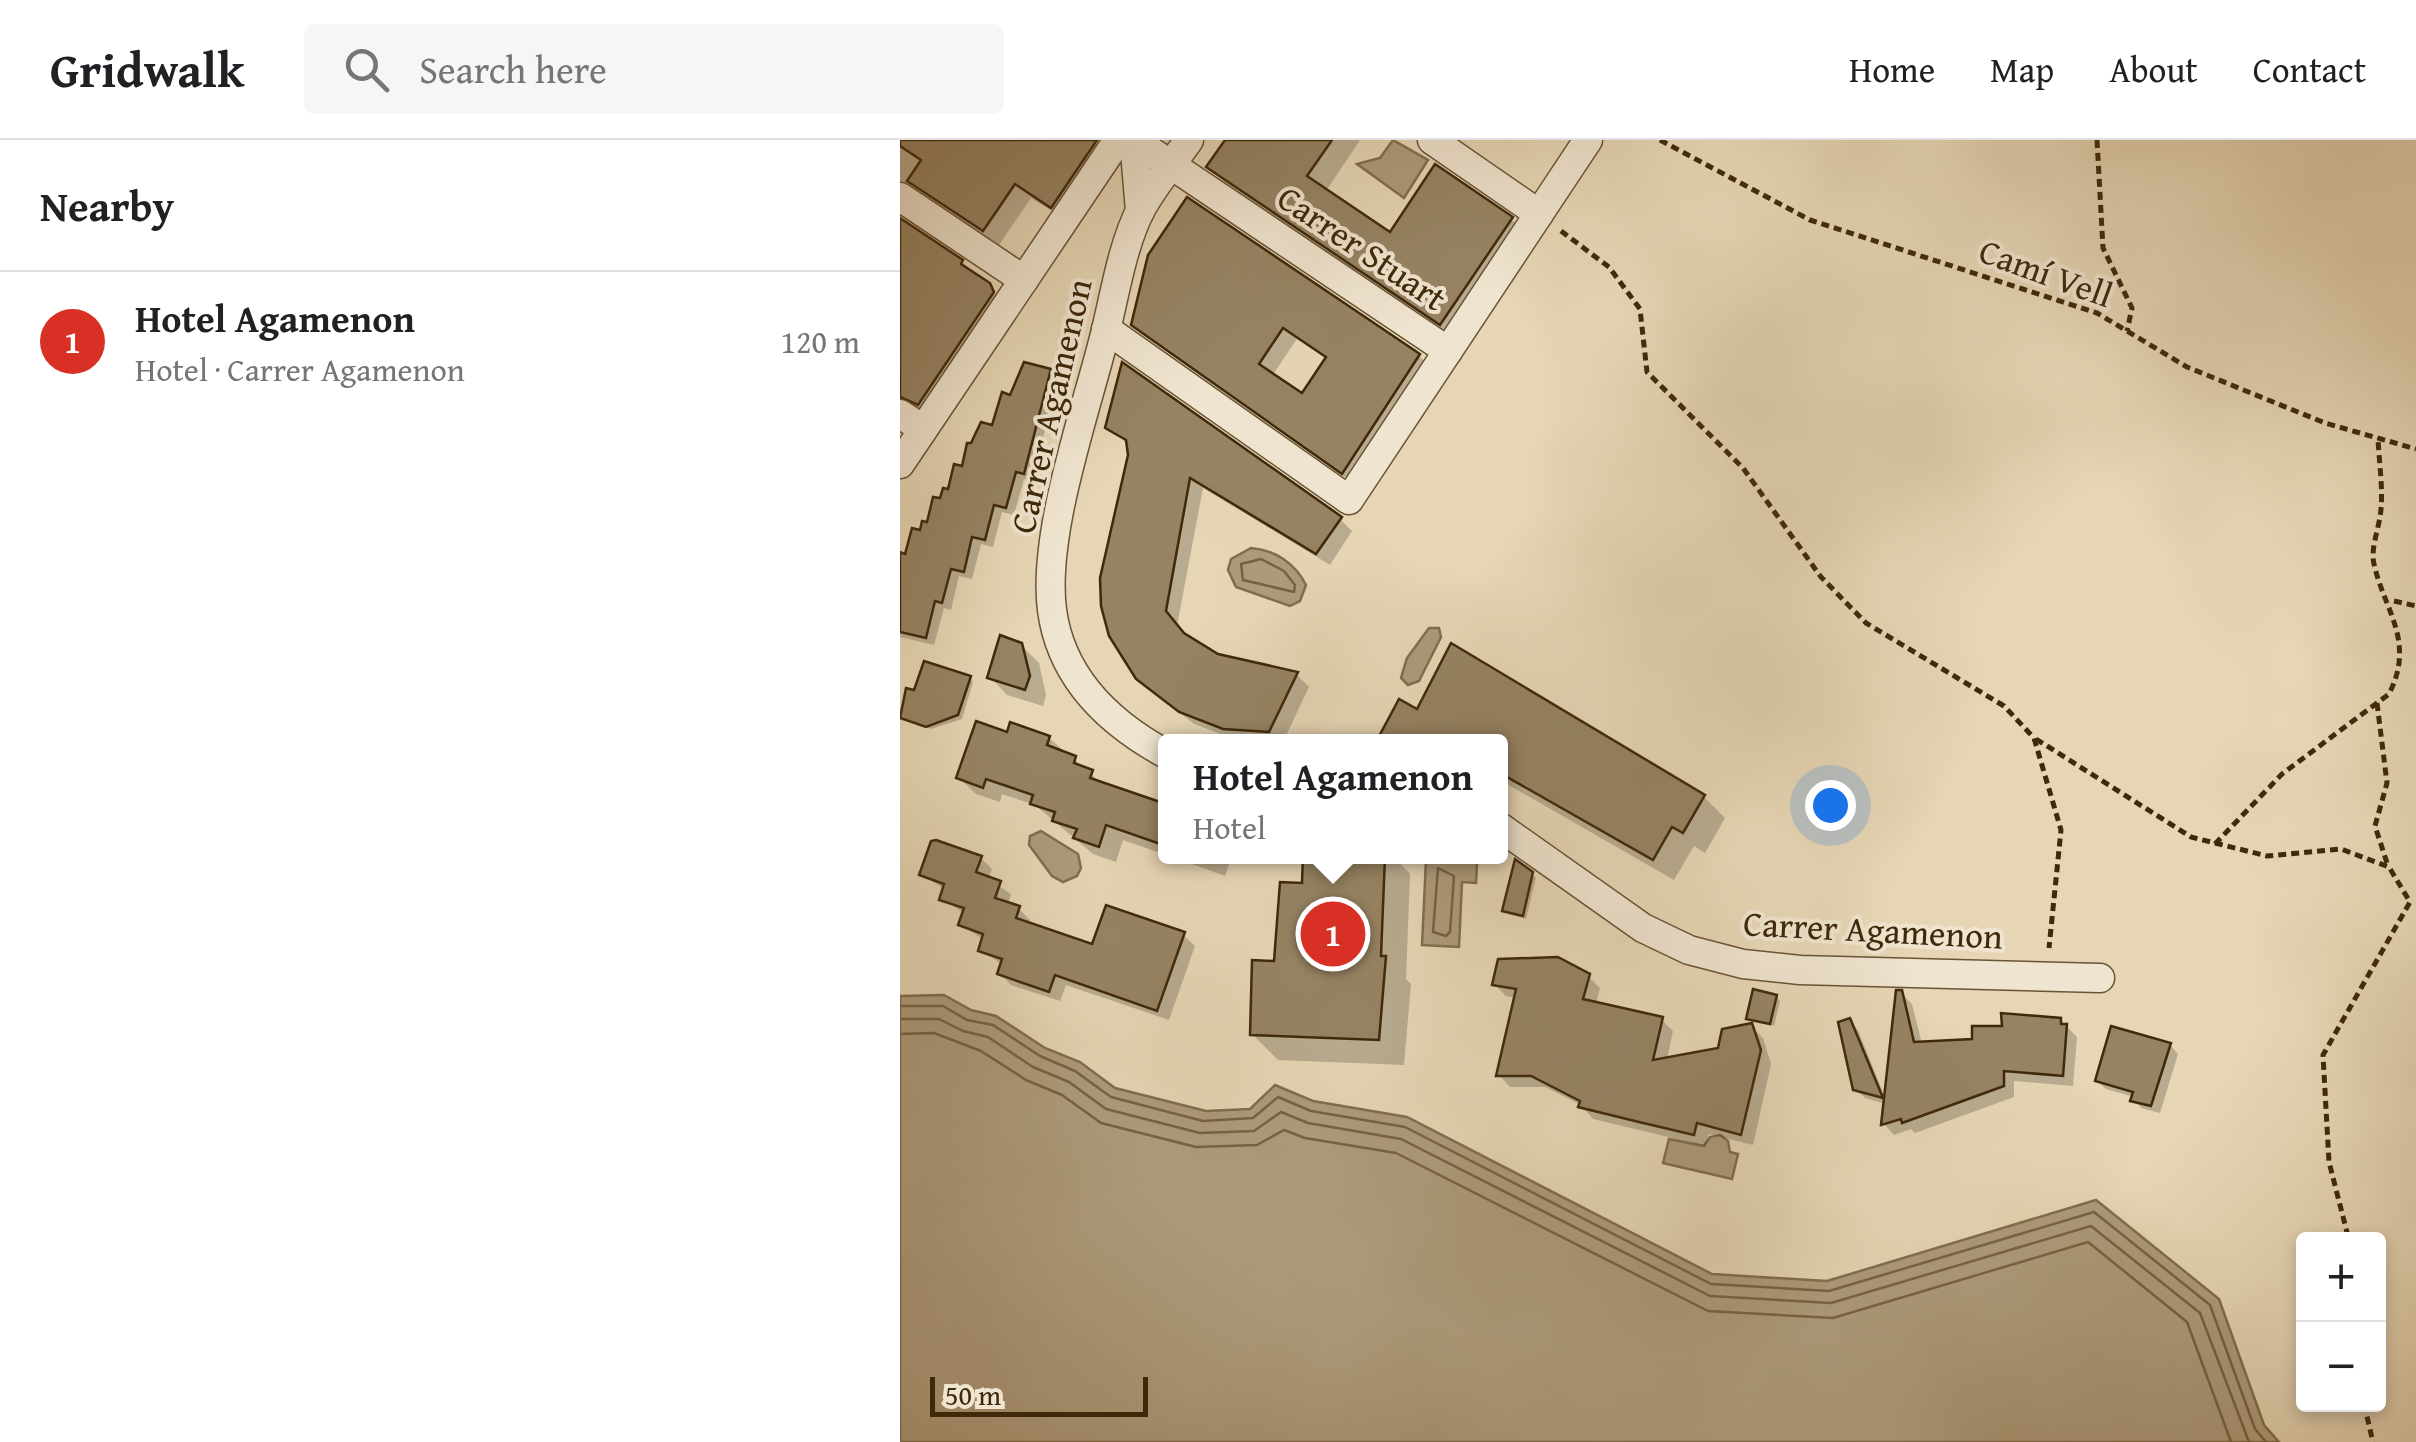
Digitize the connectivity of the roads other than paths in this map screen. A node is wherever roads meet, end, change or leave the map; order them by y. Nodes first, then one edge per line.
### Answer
1 (1118, 140) edge
2 (1134, 140) edge
3 (1188, 140) edge
4 (1432, 140) edge
5 (1588, 140) edge
6 (1171, 165) junction
7 (900, 196) edge
8 (1140, 211) junction
9 (1539, 214) junction
10 (1024, 280) junction
11 (1106, 329) junction
12 (1448, 351) junction
13 (912, 422) edge
14 (900, 464) edge
15 (1158, 750) edge
16 (1508, 833) edge
17 (2100, 978) dead end

1 - 10 street
2 - 6 street, Carrer Stuart
2 - 8 street, Carrer Agamenon
3 - 6 street, Carrer Agamenon
4 - 9 street
5 - 9 street
6 - 8 street, Carrer Agamenon
6 - 12 street, Carrer Stuart
7 - 10 street
8 - 11 street, Carrer Agamenon
9 - 12 street
10 - 13 street
11 - 12 street
11 - 15 street, Carrer Agamenon
13 - 14 street
16 - 17 street, Carrer Agamenon

